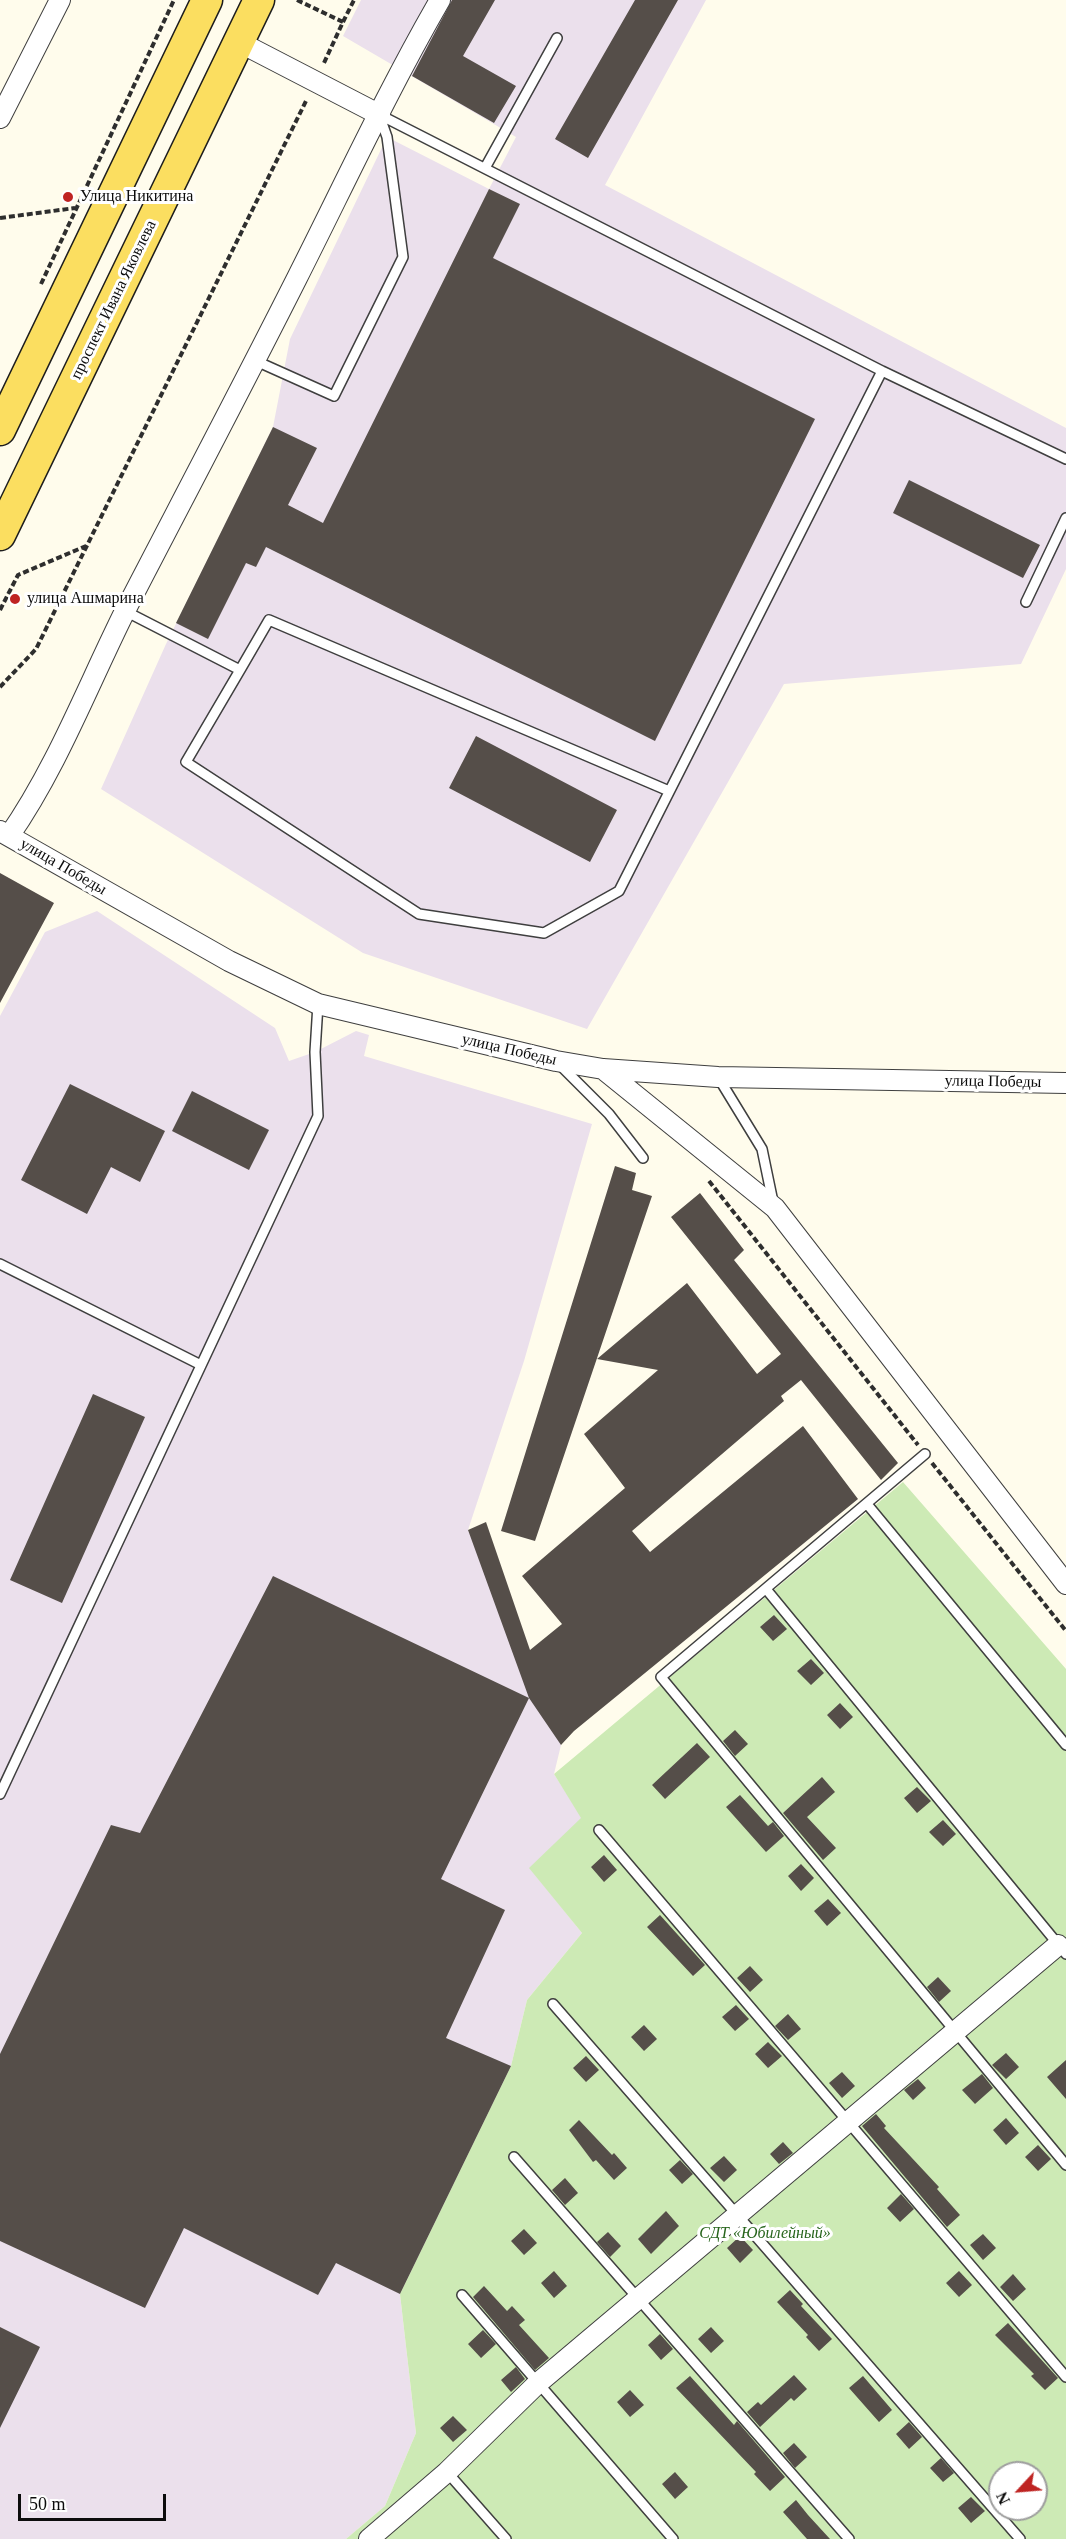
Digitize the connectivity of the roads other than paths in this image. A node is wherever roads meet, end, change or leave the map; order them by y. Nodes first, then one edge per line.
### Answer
1 (60, 0) edge
2 (260, 0) edge
3 (440, 0) edge
4 (202, 10) edge
5 (557, 38) dead end
6 (239, 42) junction
7 (380, 115) junction
8 (0, 118) edge
9 (485, 168) junction
10 (256, 361) junction
11 (882, 371) junction
12 (0, 430) edge
13 (1066, 459) edge
14 (1066, 518) edge
15 (0, 535) edge
16 (1026, 602) dead end
17 (125, 611) junction
18 (240, 670) junction
19 (669, 791) junction
20 (4, 833) edge
21 (318, 1004) junction
22 (556, 1061) junction
23 (603, 1069) junction
24 (718, 1077) junction
25 (1066, 1083) edge
26 (643, 1158) dead end
27 (774, 1208) junction
28 (0, 1264) edge
29 (201, 1365) junction
30 (925, 1454) road end
31 (867, 1504) junction
32 (1066, 1584) edge
33 (766, 1589) junction
34 (1066, 1745) edge
35 (0, 1794) edge
36 (599, 1830) dead end
37 (1063, 1946) edge
38 (553, 2004) dead end
39 (954, 2033) junction
40 (847, 2122) junction
41 (514, 2157) dead end
42 (1066, 2165) edge
43 (739, 2216) junction
44 (462, 2295) dead end
45 (639, 2300) junction
46 (1066, 2377) edge
47 (538, 2383) junction
48 (447, 2472) junction
49 (369, 2539) edge
50 (506, 2539) edge
51 (673, 2539) edge
52 (849, 2539) edge
53 (1020, 2539) edge

1 - 8 street
2 - 6 main road, проспект Ивана Яковлева
3 - 7 street
4 - 6 main road
4 - 12 main road
5 - 9 lane
6 - 7 street
6 - 15 main road, проспект Ивана Яковлева
7 - 9 lane
7 - 10 street
7 - 10 lane
9 - 11 lane
10 - 17 street
11 - 13 lane
11 - 19 lane
14 - 16 lane
17 - 18 lane
17 - 20 street
18 - 19 lane
18 - 19 lane
20 - 21 street, улица Победы
21 - 22 street, улица Победы
21 - 29 lane
22 - 23 street, улица Победы
22 - 26 lane
23 - 24 street, улица Победы
23 - 27 street
24 - 25 street, улица Победы
24 - 27 lane
27 - 32 street
28 - 29 lane
29 - 35 lane
30 - 31 lane
31 - 33 lane
31 - 34 lane
33 - 37 lane
33 - 39 lane
36 - 40 lane
37 - 39 street
38 - 43 lane
39 - 40 street
39 - 42 lane
40 - 43 street
40 - 46 lane
41 - 45 lane
43 - 45 street
43 - 53 lane
44 - 47 lane
45 - 47 street
45 - 52 lane
47 - 48 street
47 - 51 lane
48 - 49 street
48 - 50 lane

